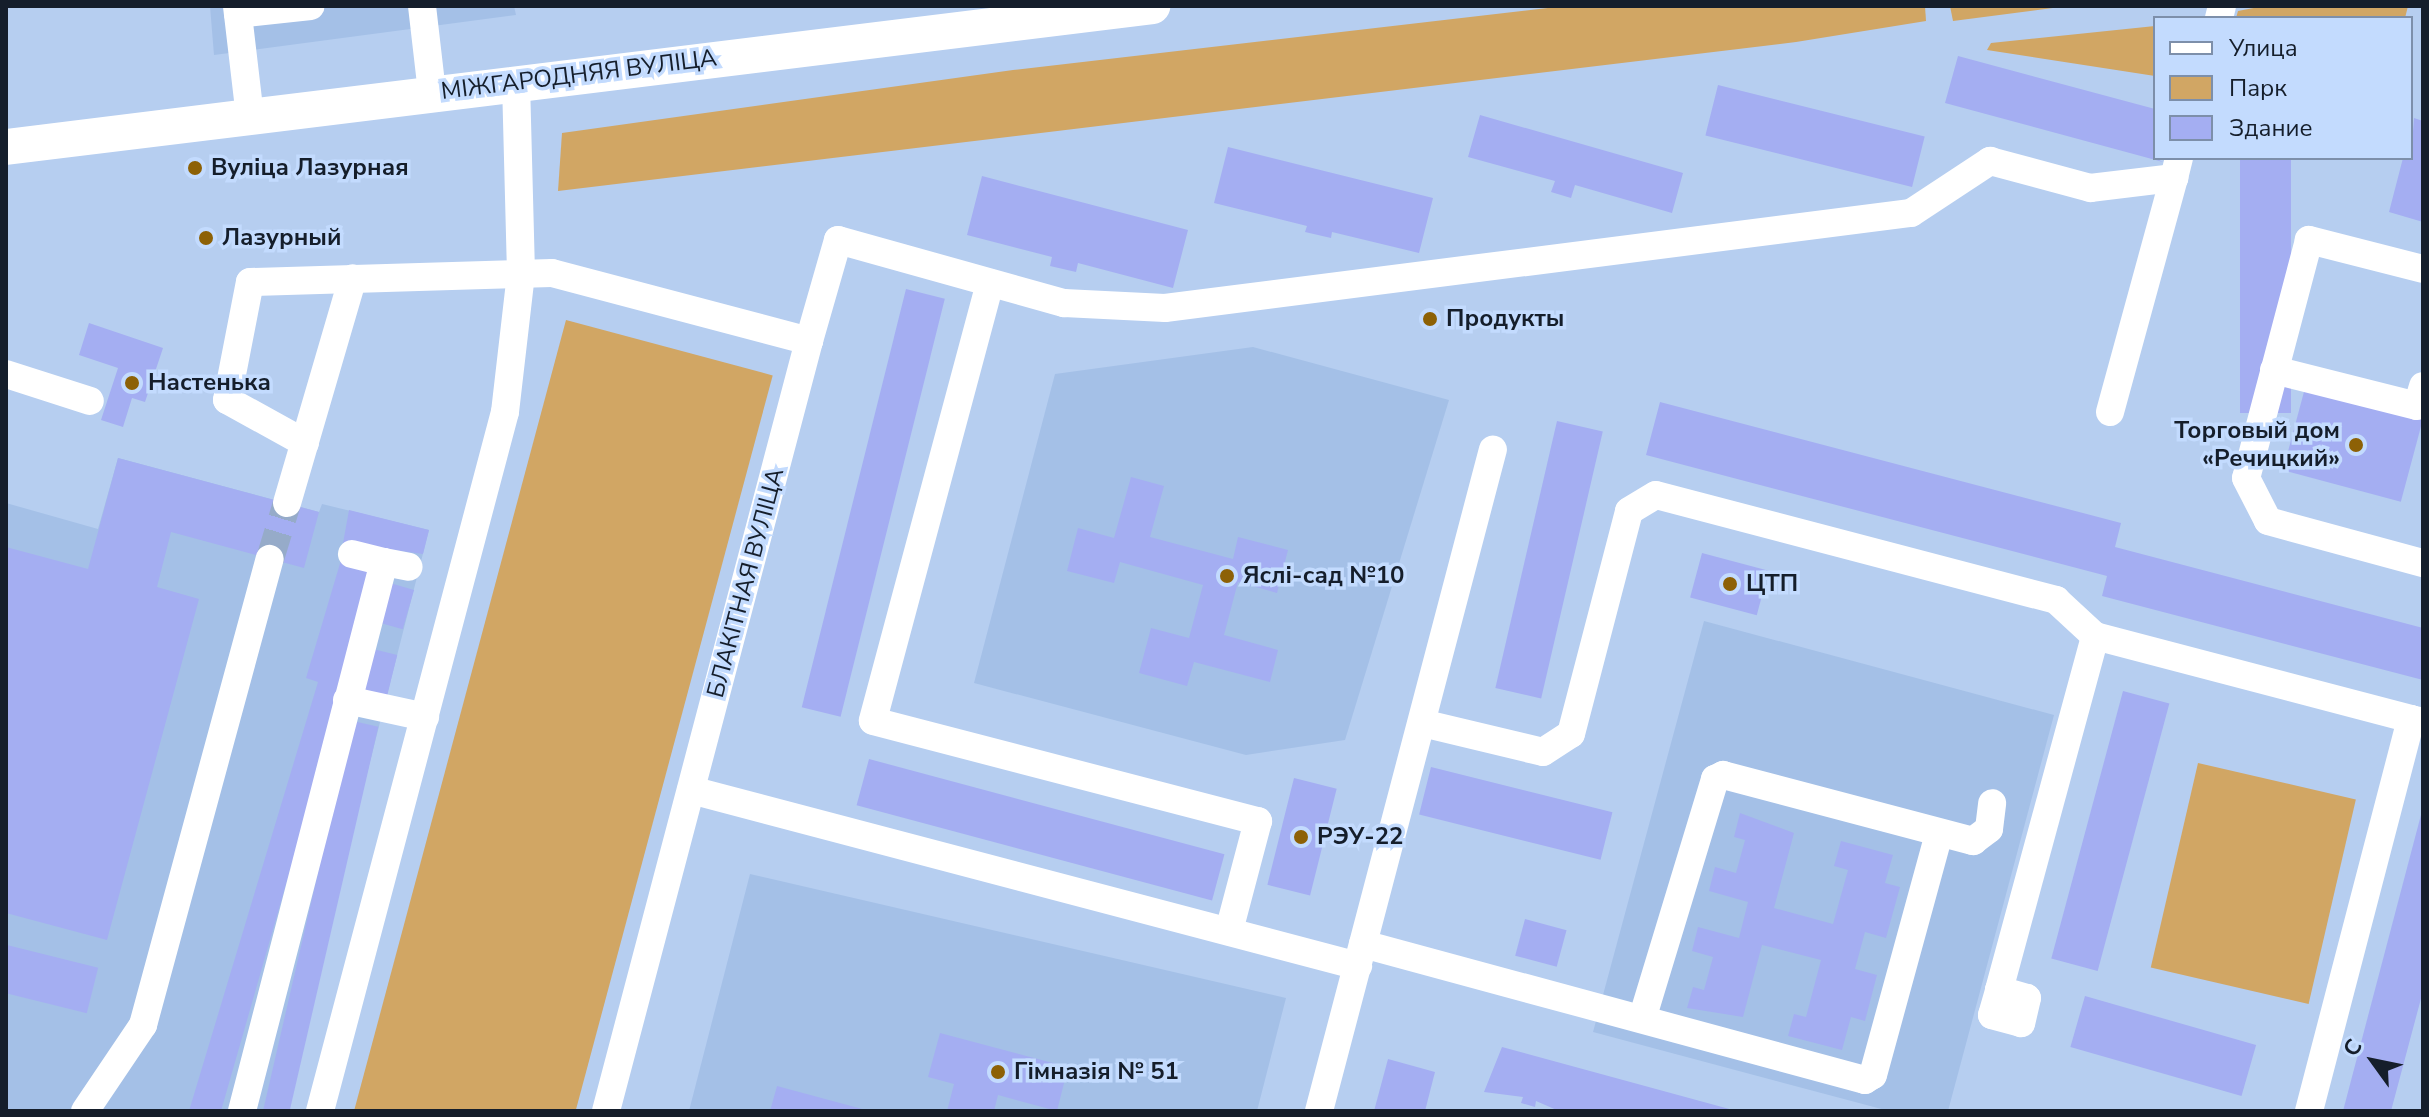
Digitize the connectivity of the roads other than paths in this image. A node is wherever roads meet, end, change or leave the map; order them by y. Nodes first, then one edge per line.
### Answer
1 (311, 6) edge
2 (422, 6) edge
3 (1152, 6) edge
4 (238, 10) edge
5 (516, 85) junction
6 (432, 92) junction
7 (250, 116) junction
8 (6, 147) edge
9 (2176, 168) edge
10 (2423, 269) edge
11 (521, 273) junction
12 (353, 278) junction
13 (990, 283) junction
14 (809, 341) junction
15 (2274, 370) junction
16 (6, 374) edge
17 (2423, 386) edge
18 (90, 401) dead end
19 (2110, 412) dead end
20 (305, 443) junction
21 (1493, 449) dead end
22 (287, 503) tunnel mouth
23 (352, 554) dead end
24 (270, 559) tunnel mouth
25 (2423, 563) edge
26 (2095, 636) junction
27 (347, 700) junction
28 (425, 717) junction
29 (2417, 721) edge
30 (1422, 723) junction
31 (691, 790) junction
32 (1992, 803) dead end
33 (1939, 834) junction
34 (1229, 931) junction
35 (1360, 955) junction
36 (1999, 990) dead end
37 (1643, 1016) junction
38 (85, 1111) edge
39 (242, 1111) edge
40 (320, 1111) edge
41 (606, 1111) edge
42 (1319, 1111) edge
43 (2309, 1111) edge

1 - 4 street
2 - 6 street
3 - 5 main road, МІЖГАРОДНЯЯ ВУЛІЦА
4 - 7 street
5 - 6 main road, МІЖГАРОДНЯЯ ВУЛІЦА
5 - 11 street
6 - 7 main road, МІЖГАРОДНЯЯ ВУЛІЦА
7 - 8 main road, МІЖГАРОДНЯЯ ВУЛІЦА
9 - 13 street
9 - 19 street
10 - 15 street
11 - 12 street
11 - 14 street
11 - 28 street
12 - 20 street
12 - 20 street
13 - 14 street, БЛАКІТНАЯ ВУЛІЦА
13 - 34 street
14 - 31 street, БЛАКІТНАЯ ВУЛІЦА
15 - 17 street
15 - 25 street
16 - 18 street
20 - 22 street
21 - 30 street
23 - 27 street
24 - 38 street
26 - 29 street
26 - 30 street
26 - 36 street
27 - 28 street
27 - 39 street
28 - 40 street
29 - 43 street
30 - 35 street
31 - 34 street
31 - 41 street, БЛАКІТНАЯ ВУЛІЦА
32 - 33 street
33 - 37 street
33 - 37 street
34 - 35 street
35 - 37 street
35 - 42 street

